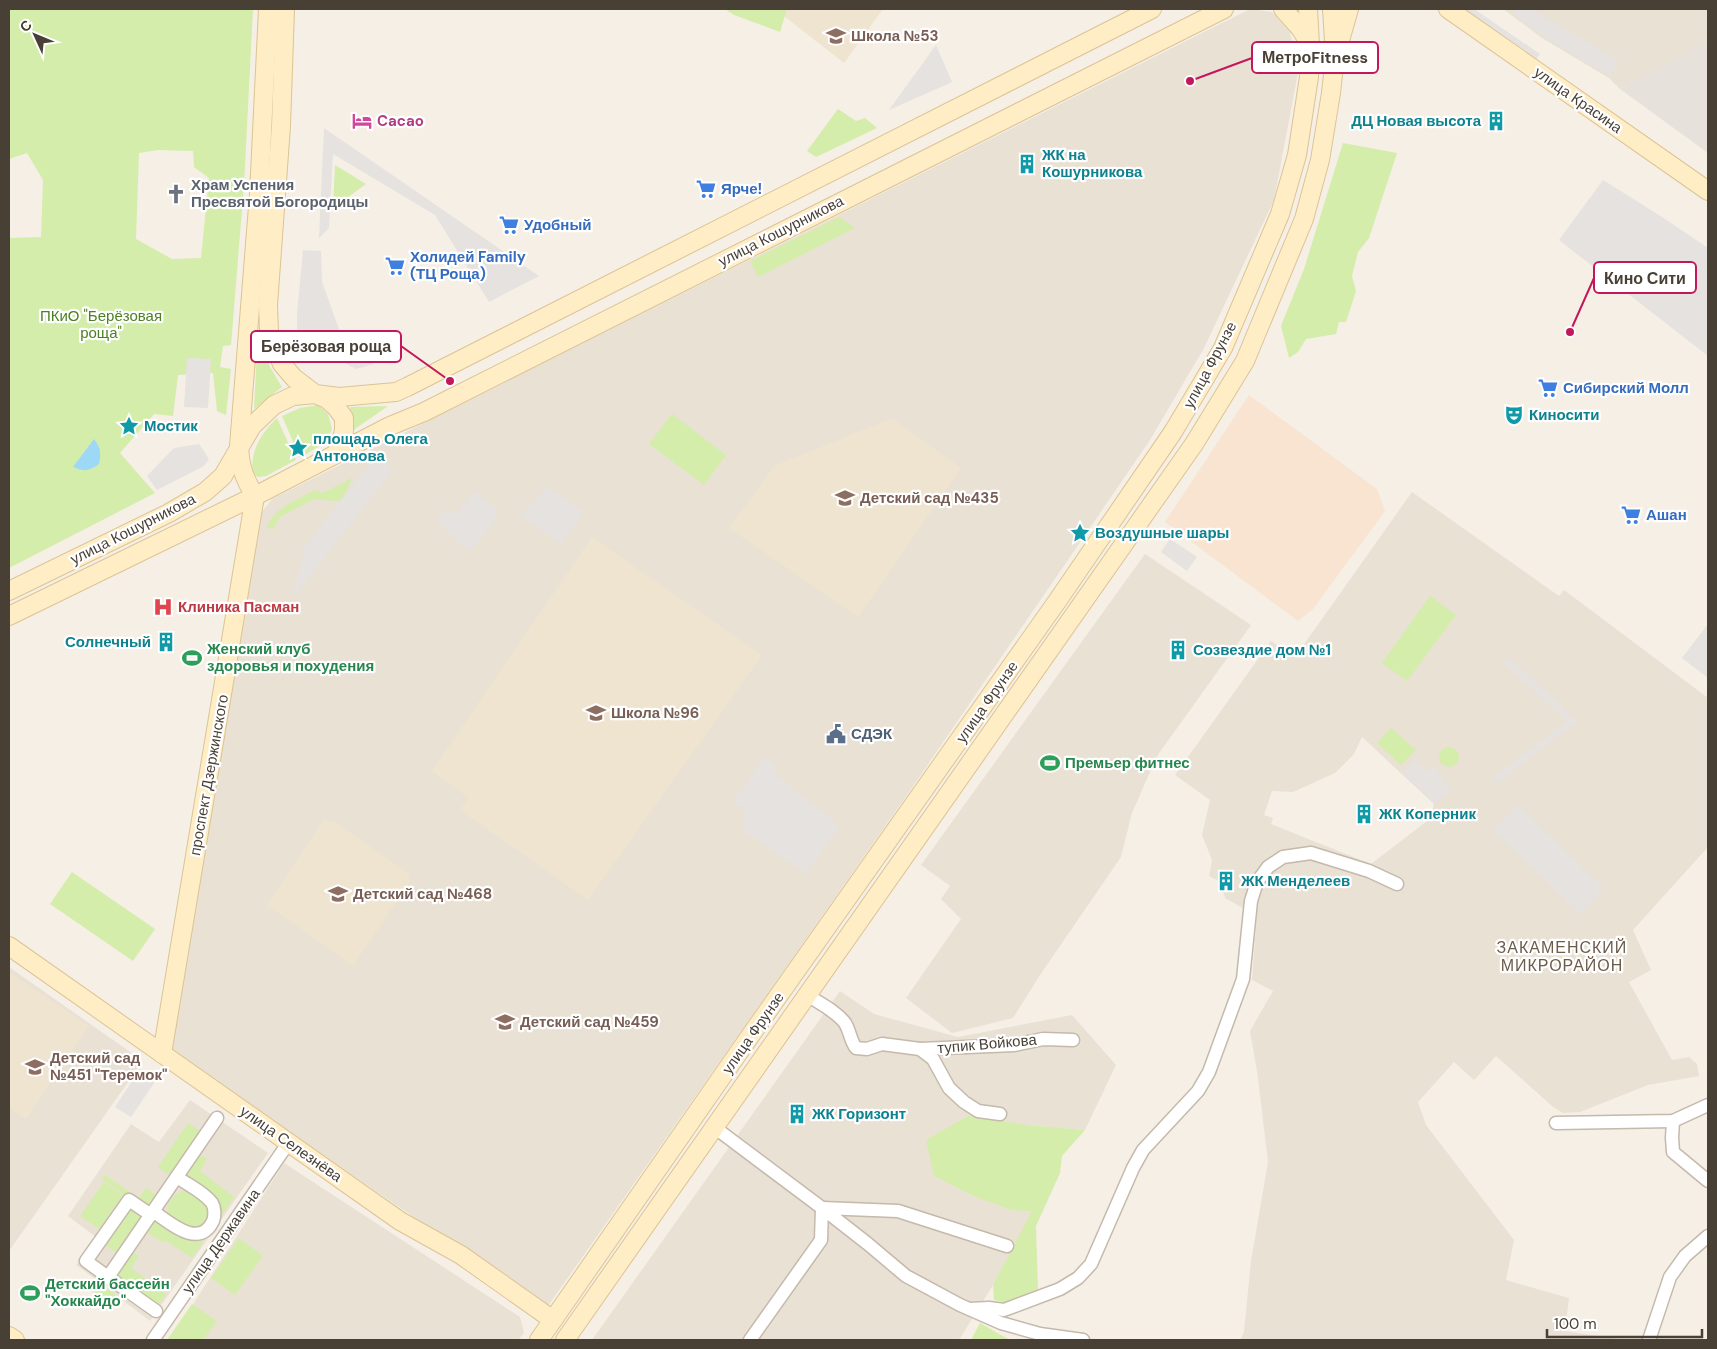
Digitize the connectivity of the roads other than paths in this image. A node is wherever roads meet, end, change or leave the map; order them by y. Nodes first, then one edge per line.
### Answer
1 (268, 9) edge
2 (285, 9) edge
3 (1152, 9) edge
4 (1224, 9) edge
5 (1283, 9) edge
6 (1308, 9) edge
7 (1448, 9) edge
8 (1345, 10) edge
9 (1310, 45) junction
10 (1708, 191) edge
11 (314, 394) junction
12 (239, 446) junction
13 (338, 453) junction
14 (255, 496) junction
15 (9, 591) edge
16 (9, 616) edge
17 (1012, 666) junction
18 (1032, 678) junction
19 (952, 751) junction
20 (971, 764) junction
21 (1397, 884) dead end
22 (9, 946) edge
23 (807, 995) junction
24 (1073, 1040) dead end
25 (920, 1049) junction
26 (162, 1054) junction
27 (1708, 1106) edge
28 (1000, 1114) dead end
29 (217, 1118) dead end
30 (1674, 1121) junction
31 (1556, 1123) dead end
32 (714, 1127) junction
33 (289, 1142) junction
34 (177, 1177) junction
35 (1708, 1181) edge
36 (822, 1208) junction
37 (152, 1213) junction
38 (1708, 1236) edge
39 (1007, 1246) dead end
40 (108, 1277) junction
41 (970, 1309) junction
42 (156, 1311) dead end
43 (552, 1320) junction
44 (9, 1336) edge
45 (570, 1338) edge
46 (15, 1340) edge
47 (153, 1340) edge
48 (539, 1340) edge
49 (750, 1340) edge
50 (1083, 1340) edge
51 (1649, 1340) edge

1 - 12 main road
2 - 11 main road
3 - 11 main road, улица Кошурникова
4 - 13 main road, улица Кошурникова
5 - 9 main road
6 - 9 main road, улица Фрунзе
7 - 10 main road, улица Красина
8 - 18 main road, улица Фрунзе
9 - 17 main road, улица Фрунзе
11 - 12 main road
11 - 13 main road
12 - 14 main road
12 - 15 main road, улица Кошурникова
13 - 14 main road
14 - 16 main road, улица Кошурникова
14 - 26 main road, проспект Дзержинского
17 - 18 main road
17 - 19 main road, улица Фрунзе
18 - 20 main road, улица Фрунзе
19 - 20 main road
19 - 43 main road, улица Фрунзе
20 - 23 main road, улица Фрунзе
21 - 41 street
22 - 26 main road, улица Селезнёва
23 - 25 street
23 - 32 main road, улица Фрунзе
24 - 25 street, тупик Войкова
25 - 28 street, тупик Войкова
26 - 33 main road, улица Селезнёва
27 - 30 street
29 - 34 street
30 - 31 street
30 - 35 street
32 - 36 street
32 - 45 main road, улица Фрунзе
33 - 43 main road, улица Селезнёва
33 - 47 street, улица Державина
34 - 37 street
34 - 37 street
36 - 39 street
36 - 41 street
36 - 49 street
37 - 40 street
37 - 40 street
38 - 51 street
40 - 42 street
41 - 50 street
43 - 45 street, улица Селезнёва
43 - 48 main road, улица Фрунзе
44 - 46 main road

